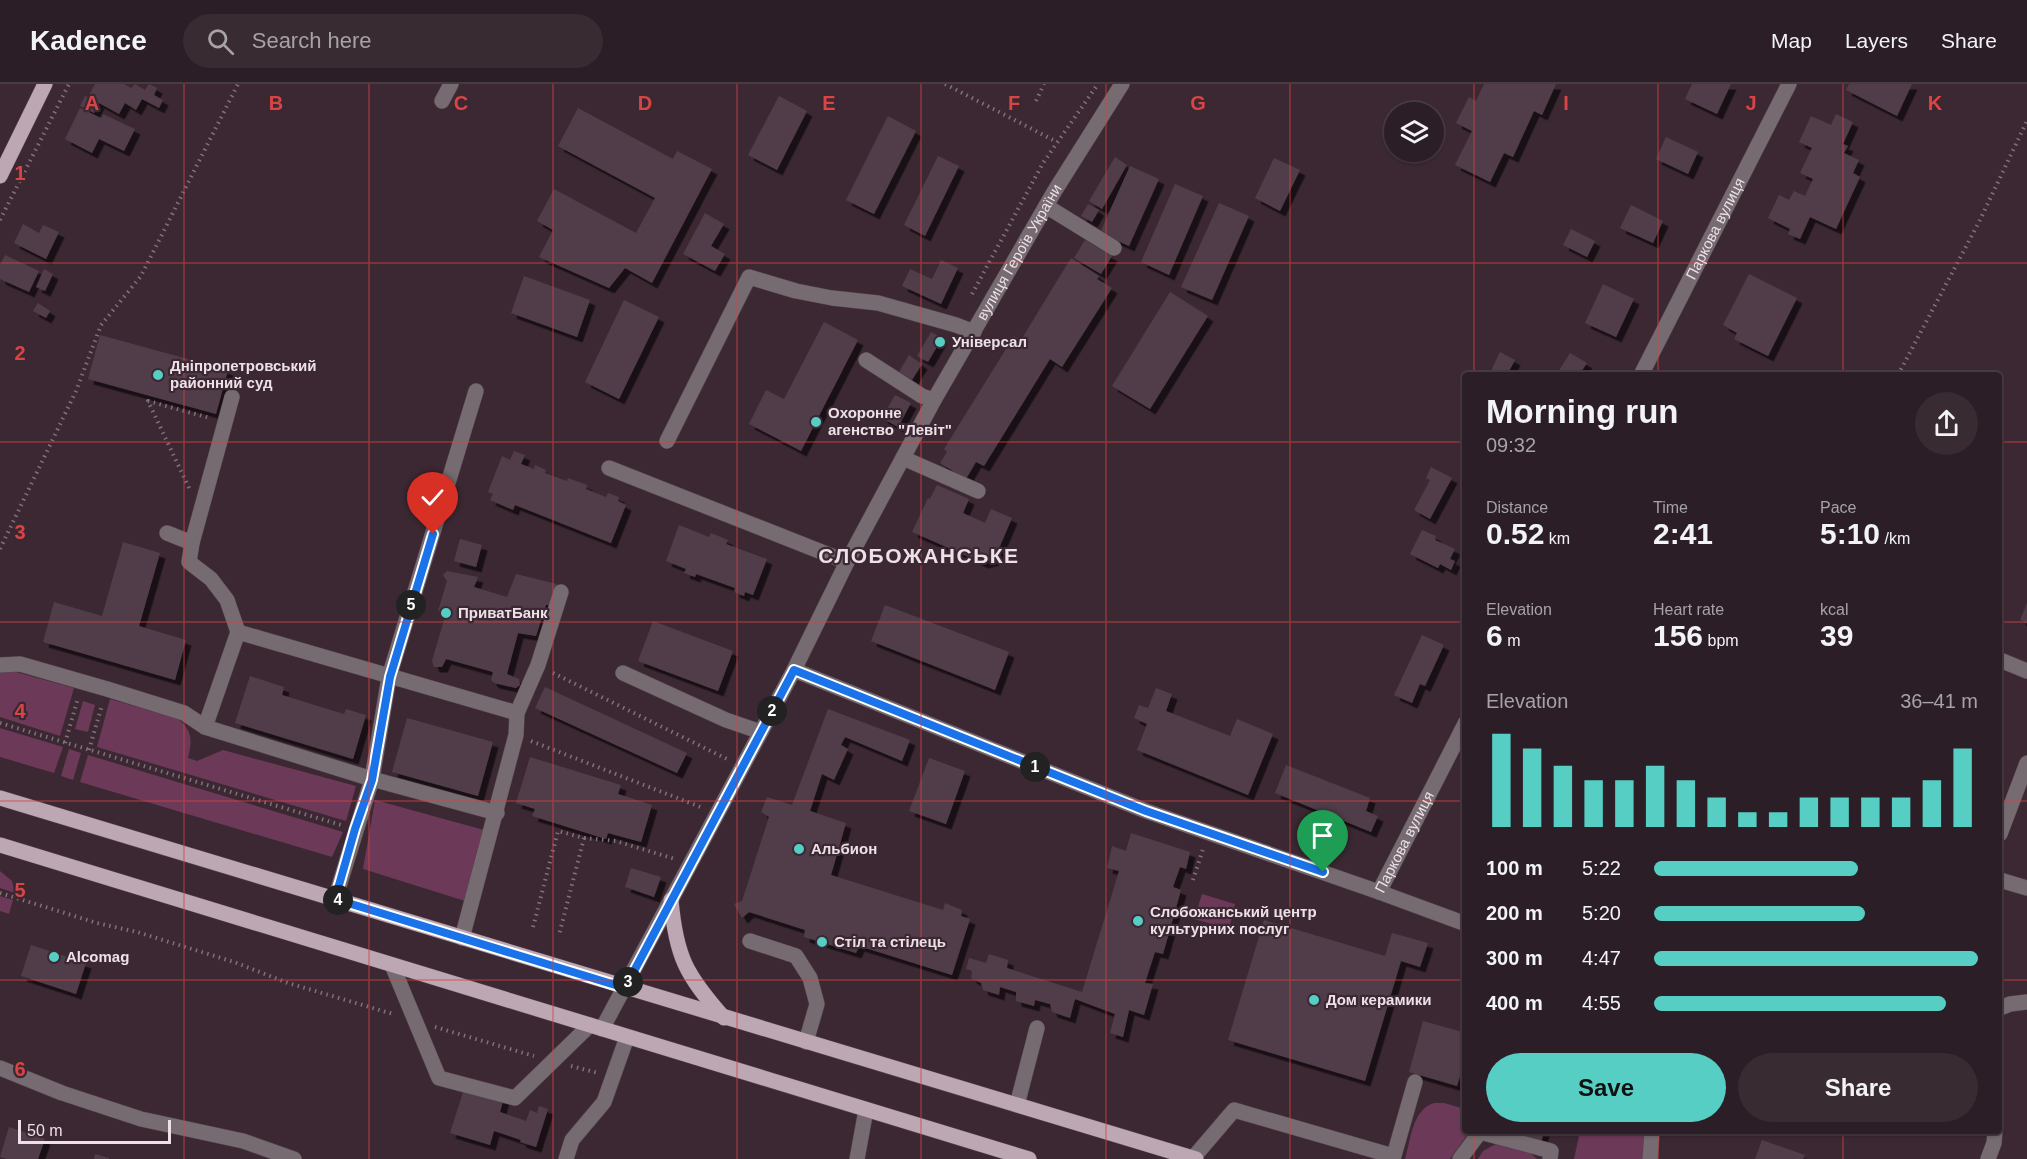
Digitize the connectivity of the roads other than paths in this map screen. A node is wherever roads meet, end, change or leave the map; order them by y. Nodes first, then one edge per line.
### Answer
1 (45, 84) edge
2 (451, 84) edge
3 (1122, 84) edge
4 (1789, 84) edge
5 (441, 101) dead end
6 (0, 176) edge
7 (1046, 206) junction
8 (1114, 248) dead end
9 (974, 332) junction
10 (866, 360) dead end
11 (1645, 372) edge
12 (476, 391) dead end
13 (232, 397) dead end
14 (934, 400) junction
15 (667, 441) dead end
16 (903, 458) junction
17 (609, 468) dead end
18 (978, 491) dead end
19 (166, 533) dead end
20 (192, 543) junction
21 (847, 562) junction
22 (561, 592) dead end
23 (238, 632) junction
24 (2002, 661) edge
25 (0, 665) edge
26 (794, 670) junction
27 (2027, 671) edge
28 (623, 673) dead end
29 (390, 677) junction
30 (517, 713) junction
31 (206, 727) junction
32 (1462, 731) edge
33 (761, 732) junction
34 (2027, 763) edge
35 (372, 780) junction
36 (0, 798) edge
37 (497, 813) junction
38 (2002, 829) edge
39 (0, 845) edge
40 (2002, 881) edge
41 (2027, 888) edge
42 (1379, 892) junction
43 (335, 899) junction
44 (671, 900) junction
45 (1462, 923) edge
46 (462, 938) junction
47 (750, 940) dead end
48 (392, 965) junction
49 (625, 988) junction
50 (2027, 1002) edge
51 (2002, 1007) edge
52 (724, 1018) junction
53 (596, 1027) junction
54 (1036, 1028) dead end
55 (627, 1037) junction
56 (806, 1042) junction
57 (0, 1068) edge
58 (1415, 1082) dead end
59 (1017, 1105) junction
60 (866, 1110) junction
61 (1479, 1134) edge
62 (1487, 1134) edge
63 (1652, 1134) edge
64 (1995, 1134) edge
65 (1393, 1157) edge
66 (294, 1159) edge
67 (566, 1159) edge
68 (857, 1159) edge
69 (1029, 1159) edge
70 (1194, 1159) edge
71 (1460, 1159) edge
72 (1550, 1159) edge
73 (1650, 1159) edge
74 (1988, 1159) edge

1 - 6 main road
2 - 5 street
3 - 7 street, вулиця Героїв України
4 - 11 street, Паркова вулиця
7 - 8 street
7 - 9 street, вулиця Героїв України
9 - 14 street, вулиця Героїв України
9 - 15 street
10 - 14 street
12 - 29 street
13 - 20 street
14 - 16 street, вулиця Героїв України
16 - 18 street
16 - 21 street, вулиця Героїв України
17 - 21 street
19 - 20 street
20 - 23 street
21 - 26 street, вулиця Героїв України
22 - 30 street
23 - 29 street
23 - 31 street
24 - 27 street
25 - 31 street
26 - 33 street, вулиця Героїв України
26 - 42 street
28 - 33 street
29 - 30 street
29 - 35 street
30 - 37 street
31 - 35 street
32 - 42 street, Паркова вулиця
33 - 44 street, вулиця Героїв України
34 - 38 street
35 - 37 street
35 - 43 street
36 - 43 main road
37 - 46 street
39 - 48 main road
40 - 41 street
42 - 45 street
43 - 46 main road
44 - 49 street, вулиця Героїв України
44 - 52 main road
46 - 49 main road
47 - 56 street
48 - 53 main road
48 - 53 street, вулиця Героїв України
49 - 52 main road
49 - 53 street, вулиця Героїв України
50 - 51 street
52 - 56 main road
53 - 55 main road
54 - 59 street
55 - 60 main road
55 - 67 street
56 - 59 main road
57 - 66 street
58 - 65 street
59 - 70 main road
60 - 68 street
60 - 69 main road
61 - 71 street
62 - 72 street
63 - 73 street
64 - 74 street
65 - 70 street

